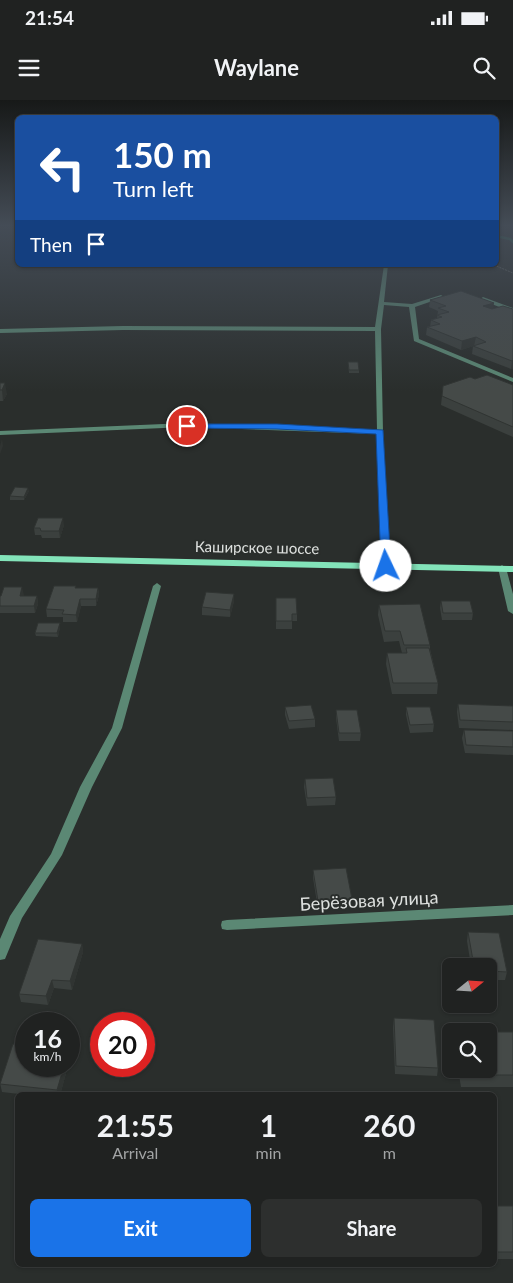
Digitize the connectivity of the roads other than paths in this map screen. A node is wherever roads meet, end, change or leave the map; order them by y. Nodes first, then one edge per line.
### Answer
1 (384, 280) edge
2 (445, 296) edge
3 (479, 297) edge
4 (380, 304) junction
5 (412, 306) junction
6 (513, 310) edge
7 (378, 329) junction
8 (0, 331) edge
9 (513, 380) edge
10 (380, 432) junction
11 (0, 433) edge
12 (0, 558) edge
13 (386, 566) junction
14 (507, 568) edge
15 (157, 586) dead end
16 (513, 611) edge
17 (513, 910) edge
18 (227, 925) dead end
19 (0, 955) edge

1 - 4 street
2 - 5 street
3 - 6 street
4 - 5 street
4 - 7 street
5 - 9 street
7 - 8 street
7 - 10 street
10 - 11 street
10 - 13 street
12 - 13 main road, Каширское шоссе
13 - 14 main road, Каширское шоссе
14 - 16 street
15 - 19 street
17 - 18 street, Берёзовая улица

